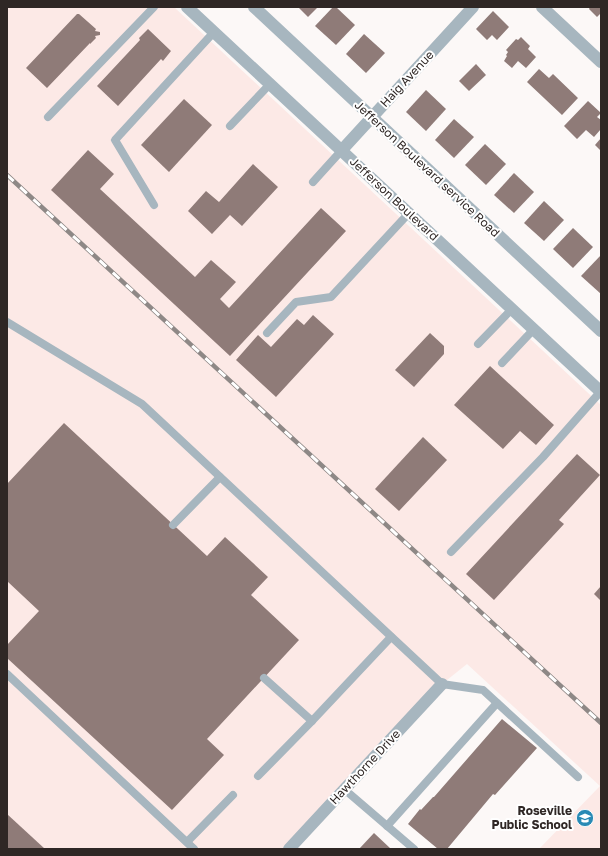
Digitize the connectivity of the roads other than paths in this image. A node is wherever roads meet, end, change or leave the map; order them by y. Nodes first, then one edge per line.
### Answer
1 (154, 7) edge
2 (187, 7) edge
3 (254, 7) edge
4 (474, 7) edge
5 (542, 7) edge
6 (214, 32) junction
7 (601, 62) edge
8 (270, 84) junction
9 (48, 117) dead end
10 (372, 117) junction
11 (230, 126) dead end
12 (341, 151) junction
13 (313, 182) dead end
14 (154, 205) dead end
15 (409, 213) junction
16 (512, 309) junction
17 (8, 325) edge
18 (534, 329) junction
19 (601, 331) edge
20 (267, 333) dead end
21 (478, 344) dead end
22 (502, 363) dead end
23 (601, 391) edge
24 (220, 477) junction
25 (173, 525) dead end
26 (451, 552) dead end
27 (391, 637) junction
28 (7, 674) edge
29 (264, 678) dead end
30 (442, 684) junction
31 (497, 703) junction
32 (312, 721) junction
33 (258, 776) dead end
34 (578, 778) dead end
35 (344, 789) junction
36 (233, 796) dead end
37 (387, 826) junction
38 (187, 842) junction
39 (194, 849) edge
40 (289, 849) edge
41 (414, 849) edge

1 - 9 lane
2 - 6 street, Jefferson Boulevard
3 - 10 street, Jefferson Boulevard service Road
4 - 10 street, Haig Avenue
5 - 7 street
6 - 8 street, Jefferson Boulevard
6 - 14 lane
8 - 11 lane
8 - 12 street, Jefferson Boulevard
10 - 12 street, Haig Avenue
10 - 19 street, Jefferson Boulevard service Road
12 - 13 lane
12 - 15 street, Jefferson Boulevard
15 - 16 street, Jefferson Boulevard
15 - 20 lane
16 - 18 street, Jefferson Boulevard
16 - 21 lane
17 - 24 lane
18 - 22 lane
18 - 23 street, Jefferson Boulevard
23 - 26 lane
24 - 25 lane
24 - 27 lane
27 - 30 lane
27 - 32 lane
28 - 38 lane
29 - 32 lane
30 - 31 lane
30 - 35 street, Hawthorne Drive
31 - 34 lane
31 - 37 lane
32 - 33 lane
35 - 37 lane
35 - 40 street, Hawthorne Drive
36 - 38 lane
37 - 41 lane
38 - 39 lane

